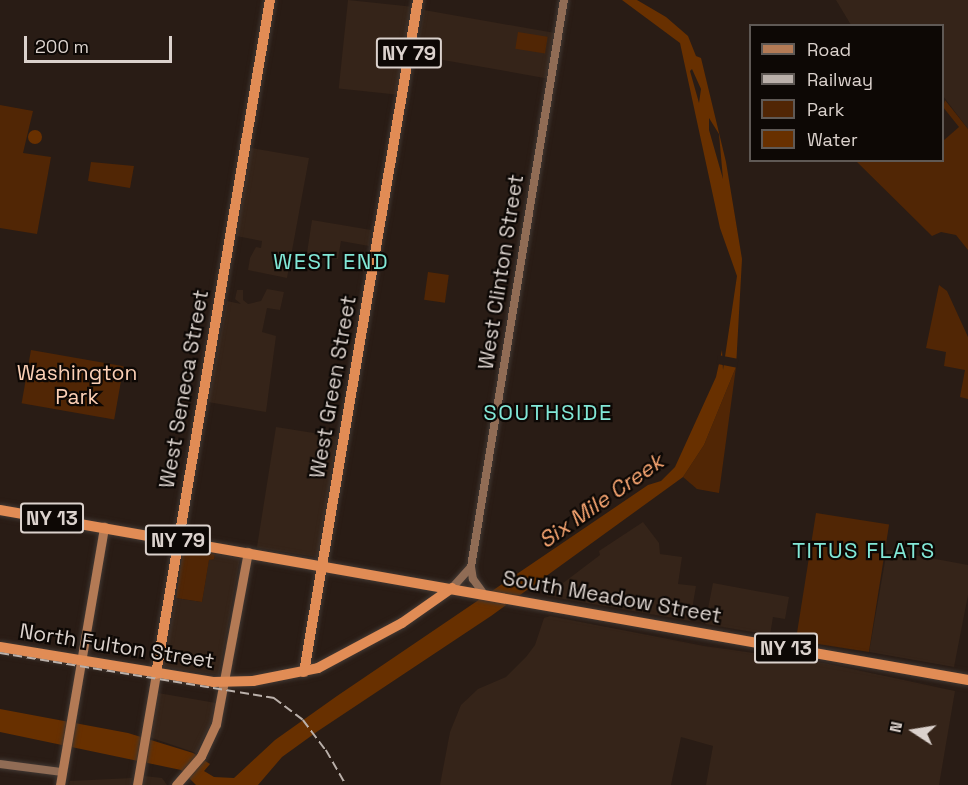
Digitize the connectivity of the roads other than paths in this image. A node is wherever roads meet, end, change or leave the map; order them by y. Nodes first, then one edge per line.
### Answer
1 (270, 0) edge
2 (564, 0) edge
3 (418, 1) edge
4 (0, 510) edge
5 (104, 527) junction
6 (178, 540) junction
7 (248, 552) junction
8 (322, 565) junction
9 (471, 567) junction
10 (452, 588) junction
11 (484, 594) junction
12 (0, 647) edge
13 (82, 661) junction
14 (304, 672) junction
15 (156, 674) junction
16 (968, 680) edge
17 (227, 682) junction
18 (0, 764) edge
19 (62, 772) junction
20 (60, 785) edge
21 (137, 785) edge
22 (176, 785) edge

1 - 6 highway, West Seneca Street / NY 79
2 - 9 main road, West Clinton Street
3 - 8 highway, West Green Street / NY 79
4 - 5 highway, NY 13
5 - 6 highway, NY 13
5 - 13 main road
6 - 7 highway, NY 13
6 - 15 highway, West Seneca Street / NY 79
7 - 8 highway, South Meadow Street / NY 13
7 - 17 main road
8 - 10 highway, South Meadow Street / NY 13
8 - 14 highway, West Green Street / NY 79
9 - 10 main road
9 - 11 main road
10 - 11 highway, South Meadow Street / NY 13
10 - 14 highway, North Fulton Street
11 - 16 highway, South Meadow Street / NY 13
12 - 13 highway, North Fulton Street
13 - 15 highway, North Fulton Street
13 - 19 main road
14 - 17 highway, North Fulton Street
15 - 17 highway, North Fulton Street
15 - 21 main road, West Seneca Street / NY 79
17 - 22 main road
18 - 19 main road
19 - 20 main road

